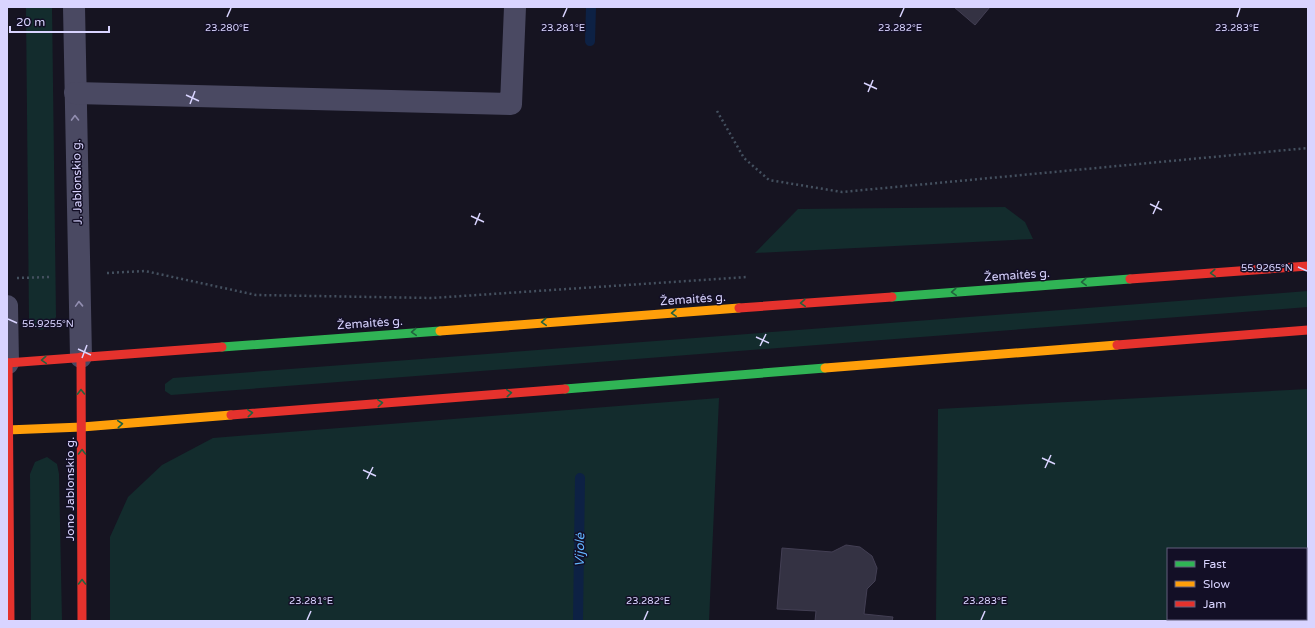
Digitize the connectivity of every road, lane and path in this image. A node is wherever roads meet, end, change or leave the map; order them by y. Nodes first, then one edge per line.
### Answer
1 (74, 7) edge
2 (515, 7) edge
3 (75, 93) junction
4 (717, 111) dead end
5 (1308, 148) edge
6 (1308, 266) edge
7 (78, 275) junction
8 (751, 277) dead end
9 (15, 279) dead end
10 (7, 306) edge
11 (1308, 330) edge
12 (81, 357) junction
13 (8, 363) edge
14 (82, 427) junction
15 (8, 430) edge
16 (10, 621) edge
17 (82, 621) edge

1 - 3 street, J. Jablonskio g.
2 - 3 street
7 -> 3 street, J. Jablonskio g.
4 - 5 path
6 -> 12 main road, Žemaitės g.
7 - 8 path
7 - 9 path
12 -> 7 street, J. Jablonskio g.
10 - 13 street
14 -> 11 main road
12 -> 13 main road, Žemaitės g.
14 -> 12 main road, Jono Jablonskio g.
13 - 15 main road
14 - 15 main road
17 -> 14 main road, Jono Jablonskio g.
15 - 16 main road

